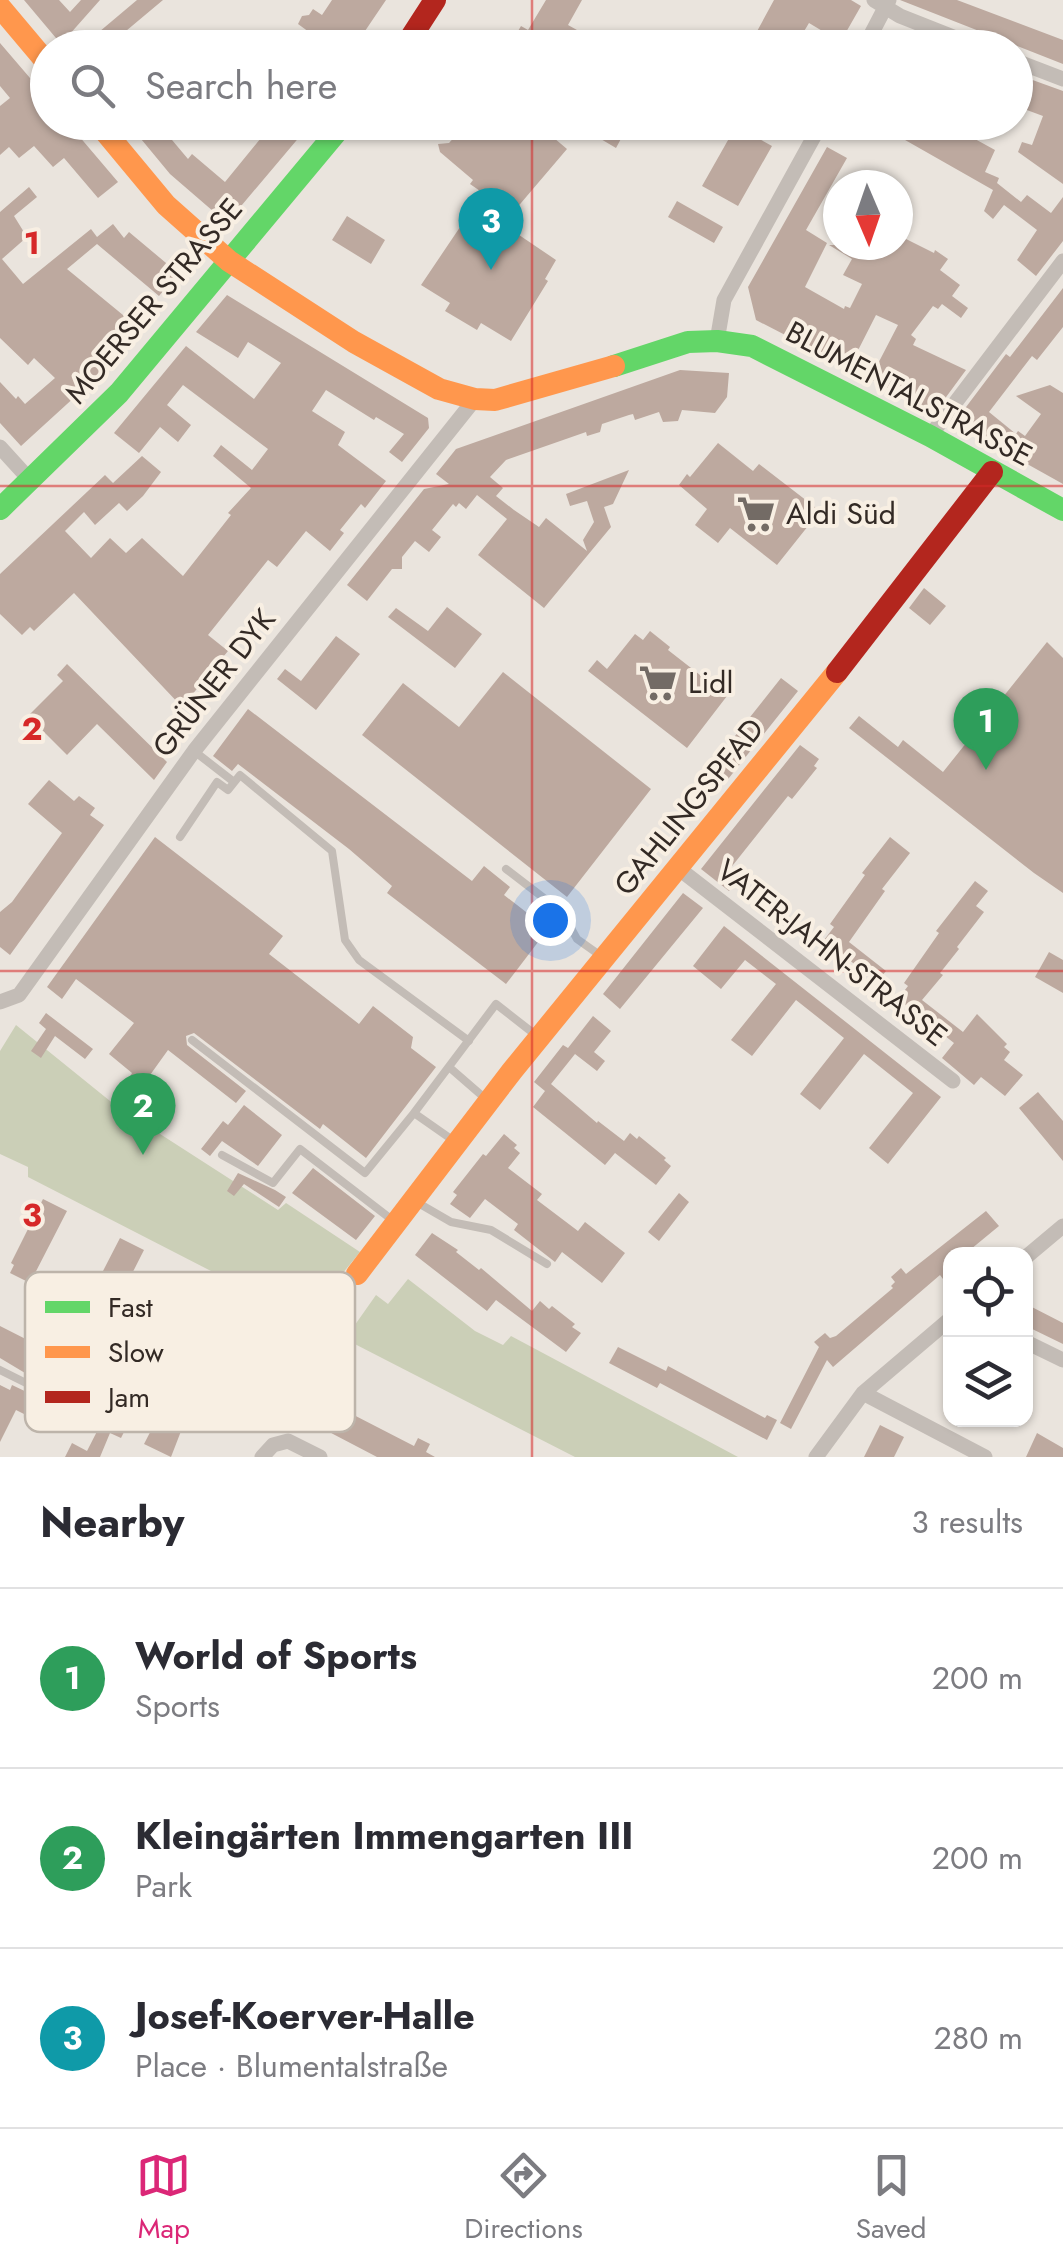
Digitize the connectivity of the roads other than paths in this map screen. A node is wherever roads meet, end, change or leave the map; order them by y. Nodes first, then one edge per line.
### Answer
1 (434, 0) edge
2 (883, 2) edge
3 (0, 8) edge
4 (415, 30) edge
5 (871, 30) edge
6 (936, 30) edge
7 (30, 43) edge
8 (1033, 68) edge
9 (1063, 79) edge
10 (112, 140) edge
11 (330, 140) edge
12 (812, 140) edge
13 (229, 261) junction
14 (1063, 261) edge
15 (716, 341) junction
16 (474, 399) junction
17 (930, 436) junction
18 (0, 447) edge
19 (992, 472) junction
20 (30, 480) junction
21 (0, 508) edge
22 (1063, 510) edge
23 (194, 751) junction
24 (234, 782) junction
25 (180, 837) dead end
26 (506, 868) dead end
27 (678, 868) junction
28 (604, 959) junction
29 (1, 1002) edge
30 (540, 1038) junction
31 (192, 1040) dead end
32 (469, 1041) junction
33 (449, 1067) junction
34 (953, 1081) dead end
35 (489, 1102) junction
36 (414, 1113) junction
37 (456, 1142) junction
38 (222, 1154) dead end
39 (412, 1200) junction
40 (394, 1222) junction
41 (1063, 1226) edge
42 (1033, 1251) edge
43 (547, 1264) dead end
44 (356, 1274) dead end
45 (943, 1325) edge
46 (1033, 1345) edge
47 (1063, 1360) edge
48 (0, 1370) edge
49 (25, 1382) edge
50 (863, 1393) junction
51 (262, 1457) edge
52 (320, 1457) edge
53 (816, 1457) edge
54 (985, 1457) edge

1 - 4 main road
2 - 5 street
2 - 6 street
3 - 7 main road
8 - 9 street
10 - 13 main road, BLUMENTALSTRASSE
11 - 13 main road, MOERSER STRASSE
12 - 15 street
13 - 16 main road, BLUMENTALSTRASSE
13 - 20 main road, MOERSER STRASSE
14 - 17 street
15 - 16 main road, BLUMENTALSTRASSE
15 - 17 main road, BLUMENTALSTRASSE
16 - 23 street, GRÜNER DYK
17 - 19 main road, BLUMENTALSTRASSE
18 - 20 street
19 - 22 main road, BLUMENTALSTRASSE
19 - 27 main road, GAHLINGSPFAD
20 - 21 main road, MOERSER STRASSE
23 - 24 lane
23 - 29 street, GRÜNER DYK
24 - 25 lane
24 - 32 lane
26 - 28 lane
27 - 28 main road, GAHLINGSPFAD
27 - 34 street, VATER-JAHN-STRASSE
28 - 30 main road, GAHLINGSPFAD
30 - 32 lane
30 - 35 main road, GAHLINGSPFAD
31 - 36 lane
32 - 33 lane
33 - 35 lane
33 - 36 lane
35 - 37 main road, GAHLINGSPFAD
36 - 37 lane
37 - 39 main road, GAHLINGSPFAD
38 - 40 lane
39 - 40 main road, GAHLINGSPFAD
39 - 43 lane
40 - 44 main road, GAHLINGSPFAD
41 - 42 street
45 - 50 street
46 - 47 street
48 - 49 lane
50 - 53 street
50 - 54 street
51 - 52 street

